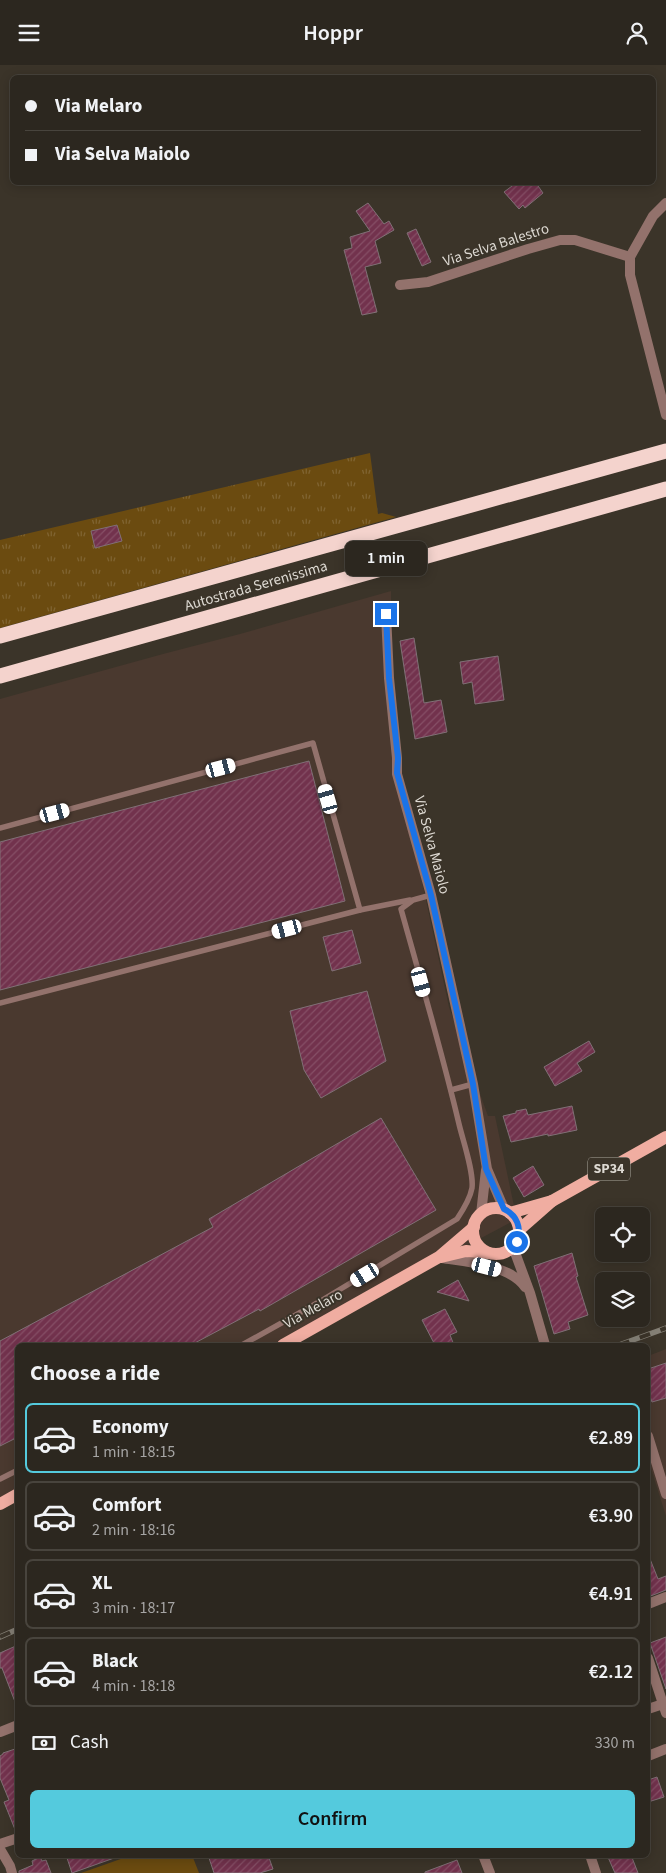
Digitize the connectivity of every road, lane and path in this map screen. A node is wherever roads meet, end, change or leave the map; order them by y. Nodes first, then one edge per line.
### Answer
1 (666, 203) edge
2 (630, 257) junction
3 (400, 285) dead end
4 (665, 410) edge
5 (666, 451) edge
6 (666, 489) edge
7 (386, 614) dead end
8 (0, 636) edge
9 (0, 675) edge
10 (0, 828) edge
11 (431, 895) junction
12 (412, 900) junction
13 (360, 910) junction
14 (0, 1003) edge
15 (473, 1084) junction
16 (451, 1090) junction
17 (666, 1137) edge
18 (486, 1169) junction
19 (552, 1201) junction
20 (507, 1211) junction
21 (481, 1214) junction
22 (474, 1227) junction
23 (519, 1231) junction
24 (513, 1247) junction
25 (492, 1253) junction
26 (438, 1257) junction
27 (530, 1293) junction
28 (246, 1343) edge
29 (287, 1343) edge
30 (544, 1343) edge
31 (650, 1448) edge
32 (15, 1471) edge
33 (0, 1479) edge
34 (666, 1494) edge
35 (15, 1496) edge
36 (0, 1504) edge
37 (666, 1597) edge
38 (650, 1603) edge
39 (650, 1664) edge
40 (650, 1709) edge
41 (665, 1709) edge
42 (15, 1726) edge
43 (0, 1732) edge
44 (666, 1749) edge
45 (650, 1755) edge
46 (15, 1839) edge
47 (0, 1844) edge
48 (0, 1849) edge
49 (485, 1858) edge
50 (591, 1858) edge
51 (12, 1873) edge
52 (490, 1873) edge
53 (596, 1873) edge

1 - 2 street
2 - 3 street, Via Selva Balestro
2 - 4 street
5 - 8 highway, Autostrada Serenissima
6 - 9 highway, Autostrada Serenissima
7 - 11 street, Via Selva Maiolo
10 - 13 lane
11 - 12 lane
11 - 15 street, Via Selva Maiolo
12 - 13 lane
12 - 16 lane
13 - 14 lane
15 - 16 lane
15 - 18 street, Via Selva Maiolo
16 - 28 lane
17 - 19 main road, SP34
18 - 20 street, Via Selva Maiolo
18 - 21 street, Via Selva Maiolo
19 - 20 main road, SP34
19 - 23 main road, SP34
20 - 21 main road, SP34
20 - 23 main road
21 - 22 main road, Via Melaro
22 - 25 main road
22 - 26 main road, Via Melaro
23 - 24 main road, SP34
24 - 25 main road, Via Melaro
24 - 27 street
25 - 26 main road, Via Melaro
26 - 27 street
26 - 29 main road, Via Melaro
27 - 30 street
31 - 34 street
32 - 33 lane
35 - 36 main road
37 - 38 street
39 - 41 street
40 - 41 street
42 - 43 street
44 - 45 street
46 - 47 street
48 - 51 street
49 - 52 street
50 - 53 street

